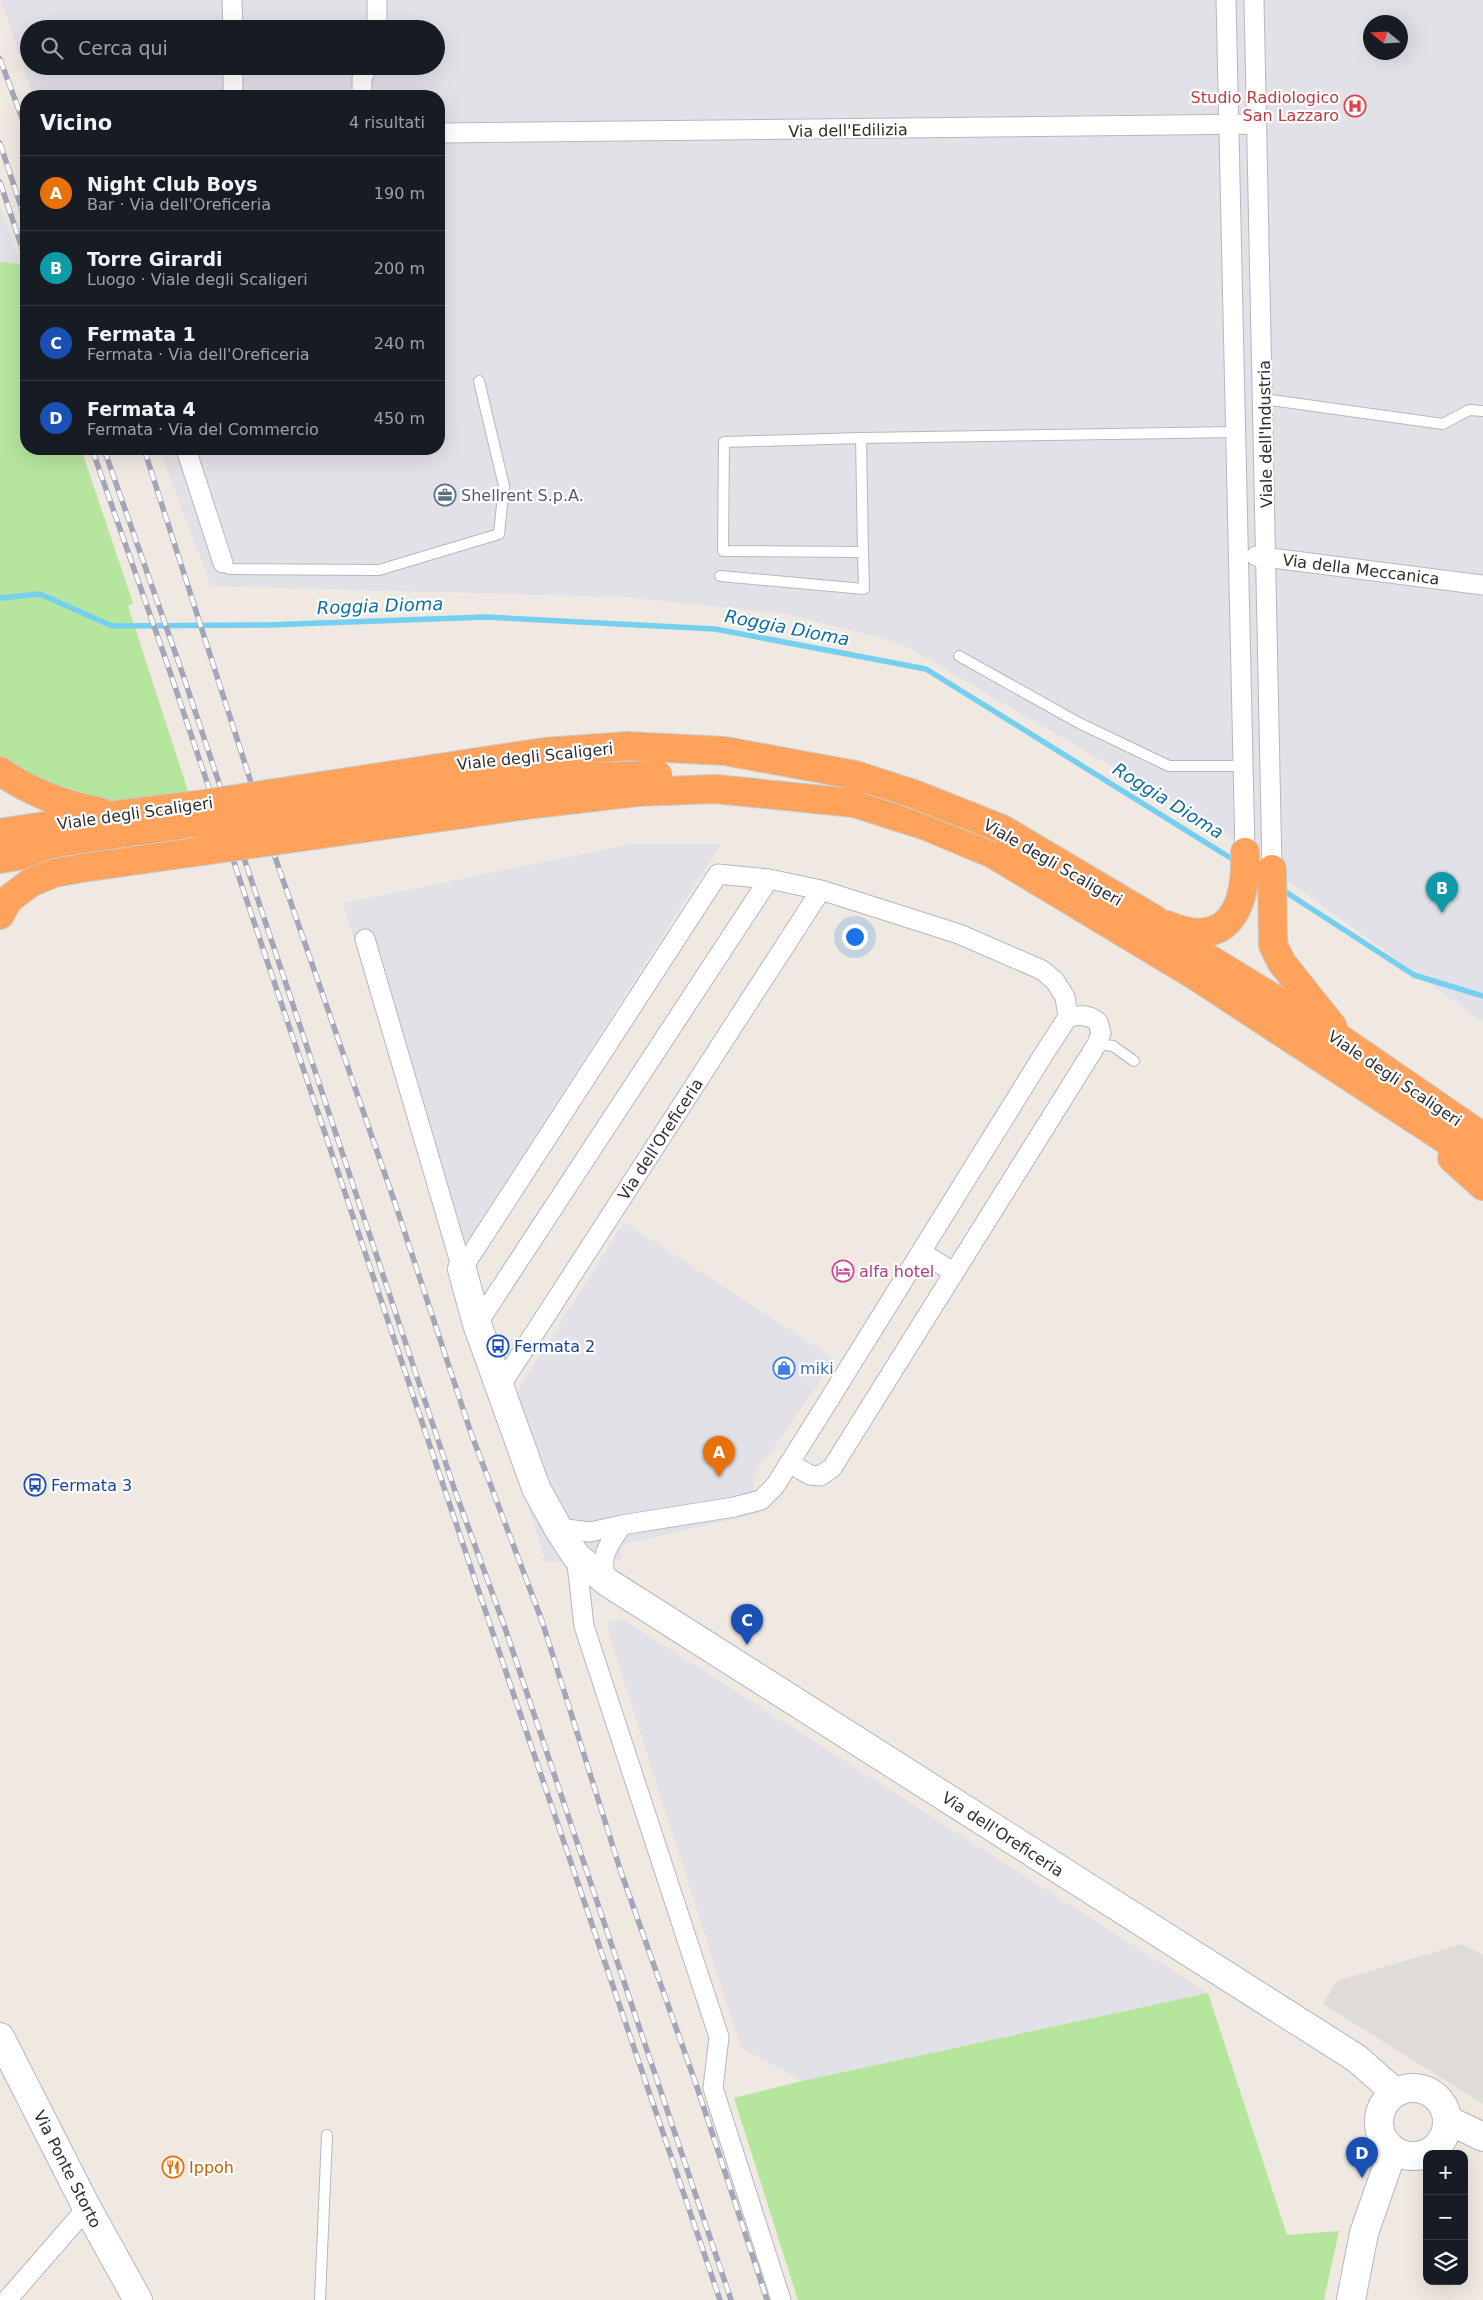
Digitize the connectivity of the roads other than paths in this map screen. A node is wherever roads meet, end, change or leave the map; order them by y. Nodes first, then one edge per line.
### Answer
1 (232, 0) edge
2 (377, 0) edge
3 (1226, 0) edge
4 (1254, 0) edge
5 (232, 20) edge
6 (377, 20) edge
7 (233, 75) edge
8 (364, 75) edge
9 (233, 90) edge
10 (362, 90) edge
11 (1257, 124) junction
12 (1228, 125) junction
13 (445, 133) edge
14 (478, 381) dead end
15 (1264, 399) junction
16 (1483, 412) edge
17 (1236, 432) junction
18 (861, 438) junction
19 (188, 455) edge
20 (863, 552) junction
21 (1240, 555) junction
22 (1267, 557) junction
23 (223, 563) joint
24 (720, 576) dead end
25 (1483, 585) edge
26 (958, 656) dead end
27 (1243, 766) junction
28 (5, 774) edge
29 (854, 803) junction
30 (114, 814) junction
31 (0, 833) edge
32 (0, 859) edge
33 (1245, 864) joint
34 (1272, 869) joint
35 (769, 879) junction
36 (821, 890) junction
37 (0, 915) edge
38 (1154, 920) junction
39 (365, 939) dead end
40 (1068, 1018) junction
41 (1345, 1042) junction
42 (1097, 1044) junction
43 (1134, 1062) dead end
44 (1399, 1092) junction
45 (1483, 1127) edge
46 (1483, 1137) edge
47 (1483, 1164) edge
48 (1483, 1186) edge
49 (921, 1252) junction
50 (462, 1269) junction
51 (953, 1272) junction
52 (477, 1324) junction
53 (499, 1388) junction
54 (789, 1463) junction
55 (622, 1525) junction
56 (558, 1528) junction
57 (576, 1556) junction
58 (607, 1582) junction
59 (0, 2037) edge
60 (1395, 2092) junction
61 (1448, 2120) junction
62 (327, 2135) dead end
63 (1483, 2137) edge
64 (1393, 2150) junction
65 (87, 2208) junction
66 (13, 2298) edge
67 (138, 2300) edge
68 (320, 2300) edge
69 (781, 2300) edge
70 (1351, 2300) edge

1 - 5 street
2 - 6 street
3 - 12 street, Viale dell'Industria
4 - 11 street, Viale dell'Industria
7 - 9 street
8 - 10 street
11 - 12 street, Via dell'Edilizia
11 - 15 street, Viale dell'Industria
12 - 13 street, Via dell'Edilizia
12 - 17 street, Viale dell'Industria
14 - 23 lane
15 - 16 lane
15 - 22 street, Viale dell'Industria
17 - 18 lane
17 - 21 street, Viale dell'Industria
18 - 20 lane
18 - 20 lane
19 - 23 street
20 - 24 lane
21 - 22 street, Via della Meccanica
21 - 27 street, Viale dell'Industria
22 - 25 street, Via della Meccanica
22 - 34 street, Viale dell'Industria
26 - 27 lane
27 - 33 street, Viale dell'Industria
28 - 30 highway
29 - 32 highway, Viale degli Scaligeri, bridge
29 - 37 highway, bridge
29 - 44 highway, Viale degli Scaligeri
30 - 31 highway, Viale degli Scaligeri
30 - 38 highway, Viale degli Scaligeri, bridge
33 - 38 highway
34 - 41 highway
35 - 36 street
35 - 50 street
35 - 52 street
36 - 40 street
36 - 53 street, Via dell'Oreficeria
38 - 41 highway, Viale degli Scaligeri
39 - 50 street
40 - 42 street
40 - 49 street
41 - 44 highway, Viale degli Scaligeri
42 - 43 lane
42 - 51 street
44 - 45 highway
44 - 46 highway, Viale degli Scaligeri
44 - 47 highway, Viale degli Scaligeri
44 - 48 highway
49 - 51 street
49 - 54 street
50 - 52 street, Via dell'Oreficeria
51 - 54 street
52 - 53 street, Via dell'Oreficeria
53 - 56 street, Via dell'Oreficeria
54 - 55 street
55 - 56 street
55 - 58 street
56 - 57 street, Via dell'Oreficeria
57 - 58 street, Via dell'Oreficeria
57 - 69 street
58 - 60 street, Via dell'Oreficeria
59 - 65 street, Via Ponte Storto
60 - 61 street
60 - 64 street
61 - 63 street
61 - 64 street
62 - 68 lane
64 - 70 street
65 - 66 street
65 - 67 street, Via Ponte Storto

